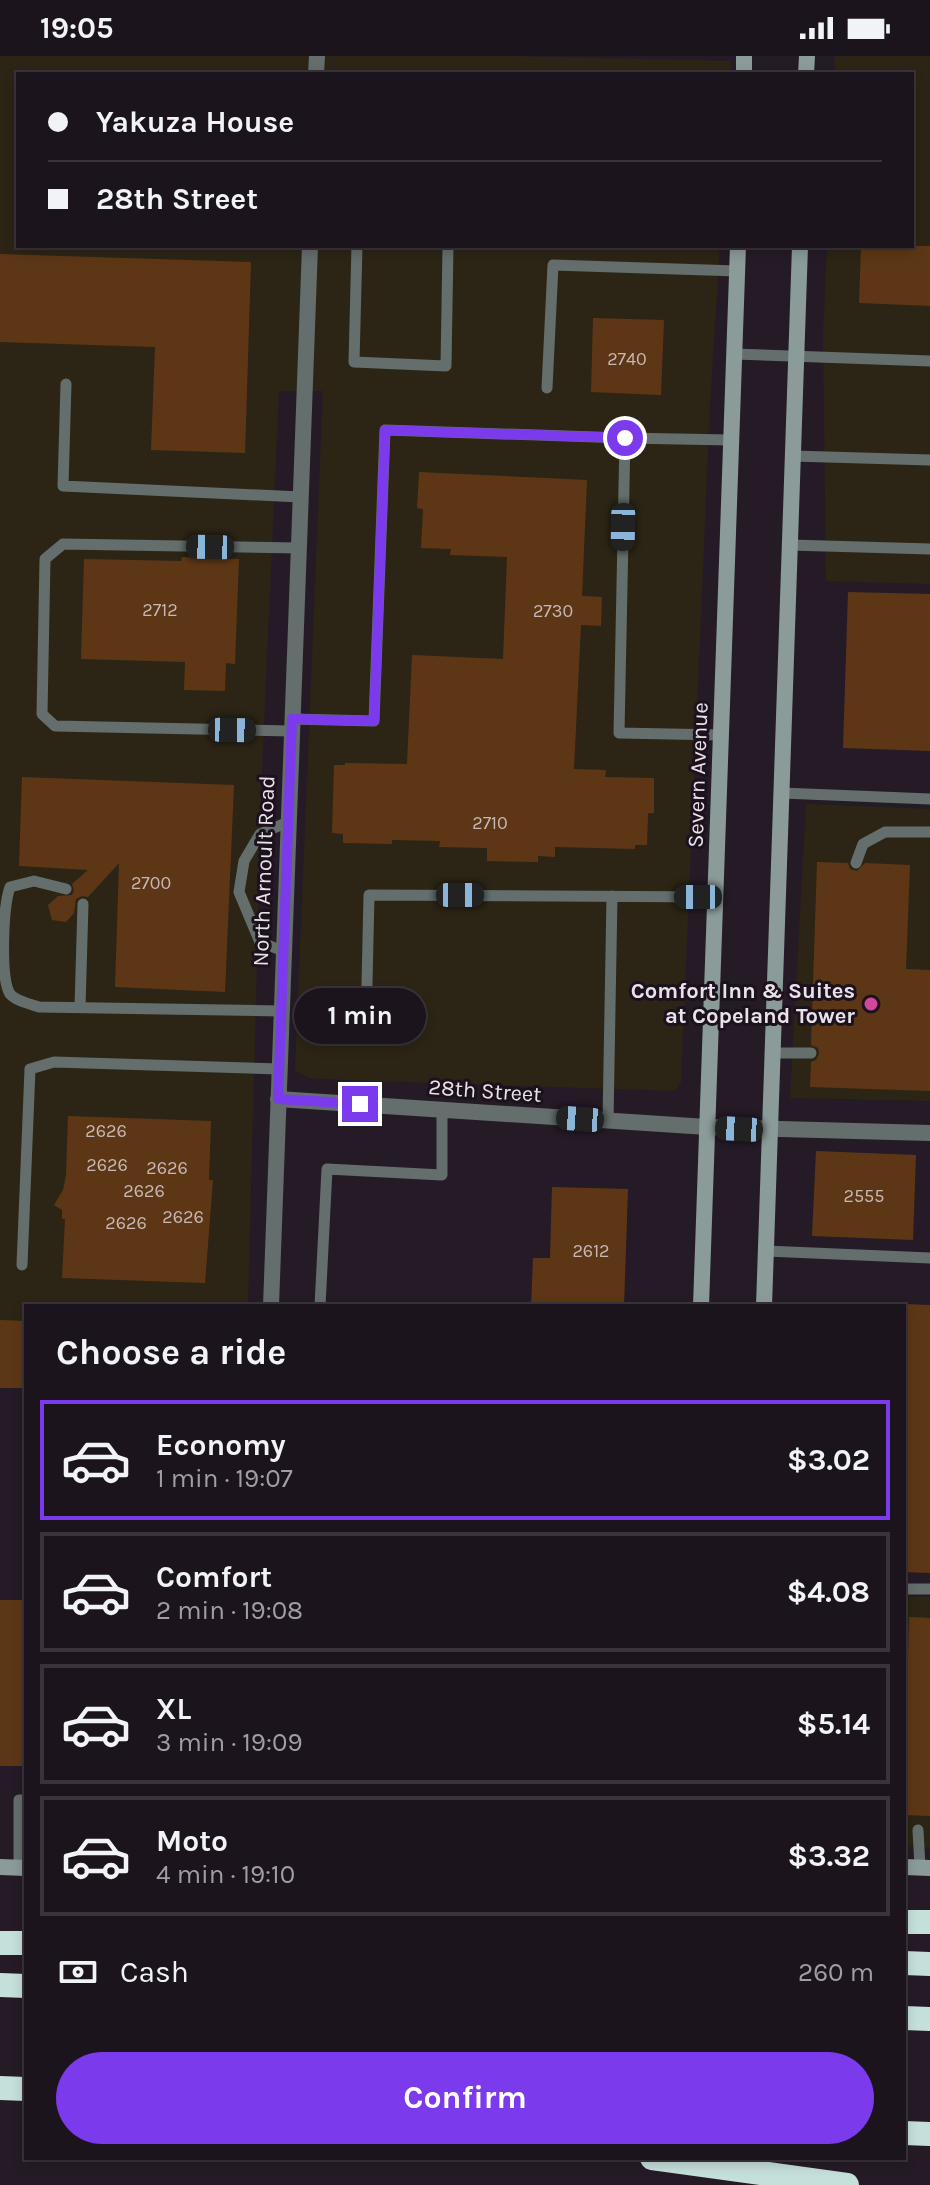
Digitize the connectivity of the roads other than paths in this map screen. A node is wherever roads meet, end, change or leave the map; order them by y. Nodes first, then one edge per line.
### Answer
1 (310, 248) edge
2 (357, 248) edge
3 (448, 248) edge
4 (738, 248) edge
5 (800, 248) edge
6 (737, 271) junction
7 (734, 354) junction
8 (797, 355) junction
9 (930, 361) edge
10 (66, 384) dead end
11 (547, 388) dead end
12 (625, 438) junction
13 (731, 440) junction
14 (793, 456) junction
15 (930, 460) edge
16 (300, 497) junction
17 (790, 545) junction
18 (298, 548) junction
19 (930, 549) edge
20 (292, 725) junction
21 (721, 735) junction
22 (782, 793) junction
23 (930, 799) edge
24 (288, 822) junction
25 (930, 832) edge
26 (856, 863) dead end
27 (66, 889) dead end
28 (612, 896) junction
29 (716, 897) junction
30 (83, 904) dead end
31 (2, 930) edge
32 (283, 951) junction
33 (1, 981) edge
34 (80, 1007) junction
35 (281, 1011) junction
36 (366, 1028) dead end
37 (773, 1053) junction
38 (811, 1053) dead end
39 (279, 1069) junction
40 (278, 1099) junction
41 (442, 1110) junction
42 (608, 1121) junction
43 (707, 1127) junction
44 (770, 1130) junction
45 (930, 1133) edge
46 (766, 1251) junction
47 (930, 1258) edge
48 (22, 1265) dead end
49 (271, 1304) edge
50 (320, 1304) edge
51 (701, 1304) edge
52 (764, 1304) edge
53 (906, 1589) edge
54 (930, 1589) edge
55 (24, 1800) edge
56 (918, 1830) dead end
57 (0, 1867) edge
58 (918, 1867) edge
59 (22, 1868) edge
60 (906, 1922) edge
61 (930, 1922) edge
62 (0, 1927) edge
63 (24, 1927) edge
64 (0, 1943) edge
65 (24, 1943) edge
66 (906, 1963) edge
67 (930, 1964) edge
68 (0, 1985) edge
69 (24, 1986) edge
70 (906, 2018) edge
71 (930, 2019) edge
72 (0, 2088) edge
73 (24, 2089) edge
74 (906, 2133) edge
75 (930, 2134) edge
76 (666, 2160) edge
77 (847, 2185) edge

1 - 16 street, North Arnoult Road
2 - 3 lane
4 - 6 street, Severn Avenue
5 - 8 street
6 - 7 street, Severn Avenue
6 - 11 lane
7 - 8 lane
7 - 13 street, Severn Avenue
8 - 9 lane
8 - 14 street
10 - 16 lane
12 - 13 lane
12 - 20 lane
12 - 21 lane
13 - 21 street, Severn Avenue
14 - 15 lane
14 - 17 street
16 - 18 street, North Arnoult Road
17 - 19 lane
17 - 22 street
18 - 20 street, North Arnoult Road
18 - 20 lane
20 - 24 street, North Arnoult Road
21 - 29 street, Severn Avenue
22 - 23 lane
22 - 37 street
24 - 32 street, North Arnoult Road
24 - 32 lane
25 - 26 lane
27 - 31 lane
28 - 29 lane
28 - 36 lane
28 - 42 lane
29 - 43 street, Severn Avenue
30 - 34 lane
31 - 33 lane
32 - 35 street, North Arnoult Road
33 - 34 lane
34 - 35 lane
35 - 39 street, North Arnoult Road
37 - 38 lane
37 - 44 street
39 - 40 street, North Arnoult Road
39 - 48 lane
40 - 41 street, 28th Street
40 - 49 street, North Arnoult Road
41 - 42 street, 28th Street
41 - 50 lane
42 - 43 street, 28th Street
43 - 44 street, 28th Street
43 - 51 street, Severn Avenue
44 - 45 street, 28th Street
44 - 46 street
46 - 47 lane
46 - 52 street
53 - 54 lane
55 - 59 lane
56 - 58 lane
57 - 59 street
60 - 61 highway
62 - 63 highway
64 - 65 highway
66 - 67 highway
68 - 69 highway
70 - 71 highway
72 - 73 highway
74 - 75 highway
76 - 77 highway

